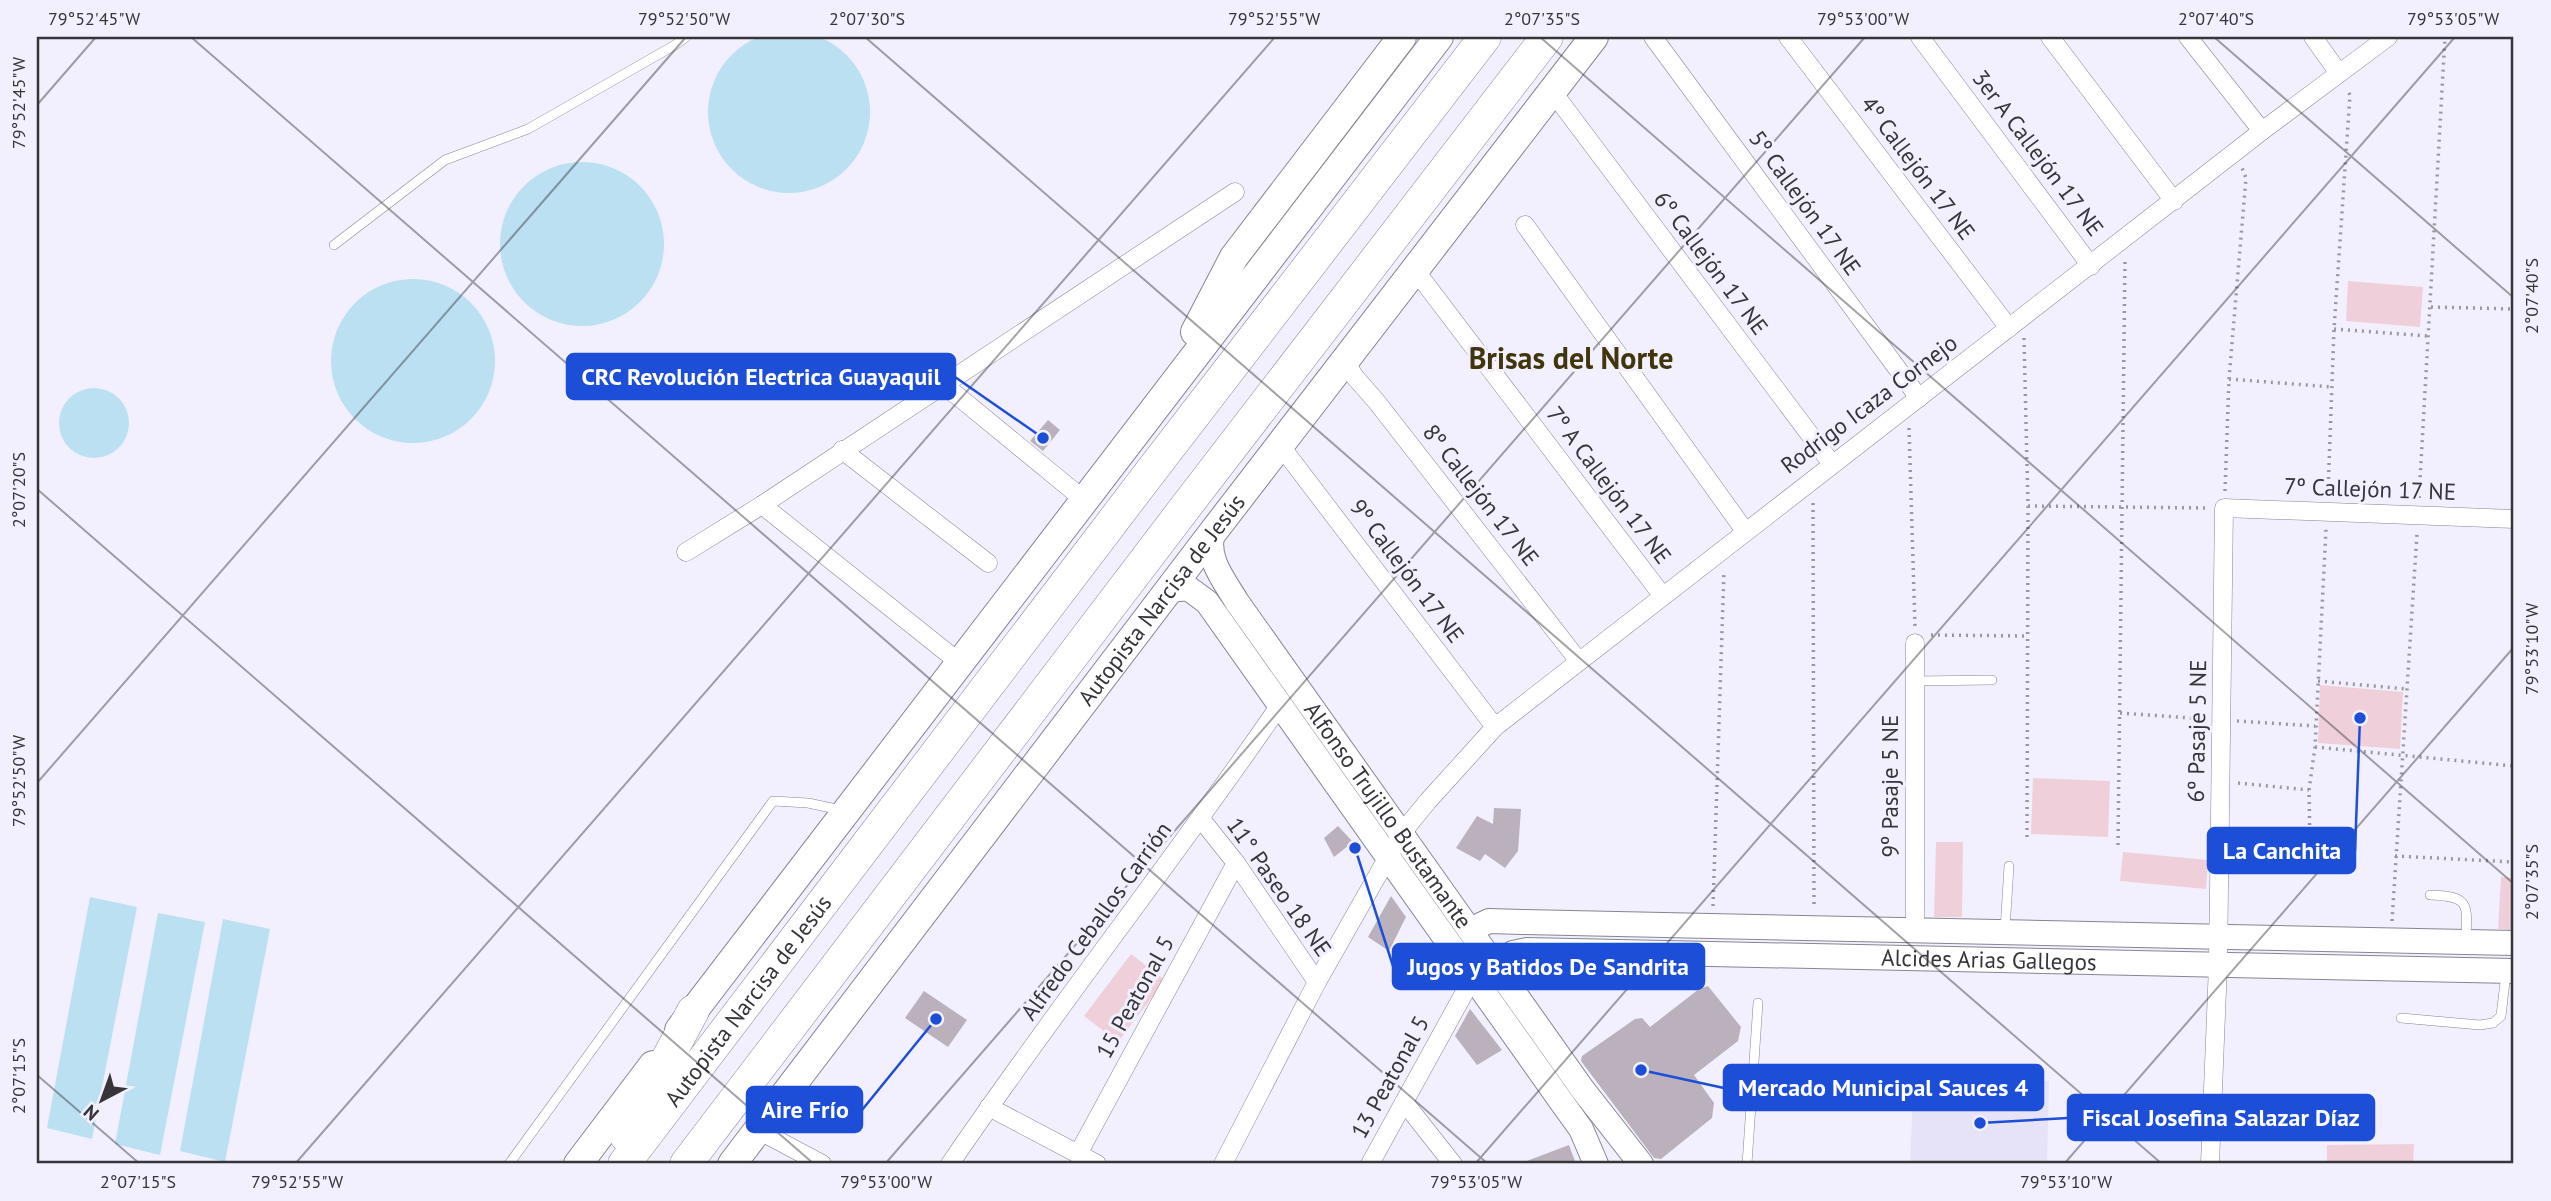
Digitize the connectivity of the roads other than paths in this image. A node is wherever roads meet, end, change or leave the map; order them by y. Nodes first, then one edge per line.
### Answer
1 (686, 37) edge
2 (1402, 37) edge
3 (1439, 37) edge
4 (1485, 37) edge
5 (1547, 37) edge
6 (1594, 37) edge
7 (1653, 37) edge
8 (1788, 37) edge
9 (1920, 37) edge
10 (2050, 37) edge
11 (2188, 37) edge
12 (2313, 37) edge
13 (2388, 37) edge
14 (2338, 72) junction
15 (1552, 92) junction
16 (2262, 131) junction
17 (1235, 192) dead end
18 (2174, 201) junction
19 (1525, 225) dead end
20 (334, 245) dead end
21 (2091, 266) junction
22 (1415, 270) junction
23 (2016, 323) junction
24 (1345, 361) junction
25 (943, 384) junction
26 (1160, 399) junction
27 (1913, 402) junction
28 (1280, 445) junction
29 (842, 450) junction
30 (1832, 464) junction
31 (1083, 499) junction
32 (762, 505) junction
33 (2224, 508) joint
34 (2514, 519) edge
35 (1745, 531) junction
36 (1213, 532) junction
37 (686, 552) dead end
38 (988, 564) dead end
39 (1170, 590) junction
40 (1662, 595) junction
41 (1915, 639) road end
42 (1578, 660) junction
43 (960, 663) junction
44 (1992, 680) dead end
45 (1915, 681) junction
46 (1280, 705) junction
47 (1495, 727) junction
48 (846, 812) junction
49 (1201, 819) junction
50 (1401, 834) junction
51 (1387, 858) junction
52 (1236, 863) junction
53 (2009, 866) dead end
54 (2430, 895) dead end
55 (1470, 930) junction
56 (1915, 930) junction
57 (2005, 932) junction
58 (2218, 937) junction
59 (2466, 942) junction
60 (2514, 943) edge
61 (2218, 965) junction
62 (1483, 970) junction
63 (2510, 971) edge
64 (1317, 982) junction
65 (1758, 1003) dead end
66 (693, 1011) junction
67 (2401, 1018) dead end
68 (761, 1063) junction
69 (1404, 1102) junction
70 (989, 1107) junction
71 (1609, 1125) junction
72 (758, 1130) junction
73 (1078, 1154) junction
74 (509, 1164) edge
75 (578, 1164) edge
76 (611, 1164) edge
77 (624, 1164) edge
78 (685, 1164) edge
79 (707, 1164) edge
80 (732, 1164) edge
81 (822, 1164) edge
82 (950, 1164) edge
83 (1097, 1164) edge
84 (1223, 1164) edge
85 (1370, 1164) edge
86 (1453, 1164) edge
87 (1596, 1164) edge
88 (1624, 1164) edge
89 (1640, 1164) edge
90 (1747, 1164) edge
91 (2210, 1164) edge

1 - 20 lane
2 - 26 main road
3 - 26 main road, Autopista Narcisa de Jesús
4 - 77 highway, Autopista Narcisa de Jesús
5 - 68 highway, Autopista Narcisa de Jesús
6 - 15 main road, Autopista Narcisa de Jesús
7 - 27 street, 5º Callejón 17 NE
8 - 23 street, 4º Callejón 17 NE
9 - 21 street, 3er A Callejón 17 NE
10 - 18 street
11 - 16 street
12 - 14 street
13 - 14 street, Rodrigo Icaza Cornejo
14 - 16 street, Rodrigo Icaza Cornejo
15 - 22 main road, Autopista Narcisa de Jesús
15 - 30 street, 6º Callejón 17 NE
16 - 18 street, Rodrigo Icaza Cornejo
17 - 25 street
18 - 21 street, Rodrigo Icaza Cornejo
19 - 35 street
21 - 23 street, Rodrigo Icaza Cornejo
22 - 24 main road, Autopista Narcisa de Jesús
22 - 40 street, 7º A Callejón 17 NE
23 - 27 street, Rodrigo Icaza Cornejo
24 - 28 main road, Autopista Narcisa de Jesús
24 - 42 street, 8º Callejón 17 NE
25 - 29 street
25 - 31 street
26 - 31 main road, Autopista Narcisa de Jesús
27 - 30 street, Rodrigo Icaza Cornejo
28 - 36 main road, Autopista Narcisa de Jesús
28 - 47 street, 9º Callejón 17 NE
29 - 32 street
29 - 38 street
30 - 35 street, Rodrigo Icaza Cornejo
31 - 43 main road, Autopista Narcisa de Jesús
32 - 37 street
32 - 43 street
33 - 34 street, 7º Callejón 17 NE
33 - 58 street, 6º Pasaje 5 NE
35 - 40 street, Rodrigo Icaza Cornejo
36 - 39 main road, Autopista Narcisa de Jesús
36 - 50 street, Alfonso Trujillo Bustamante
39 - 46 street, Alfonso Trujillo Bustamante
39 - 72 main road, Autopista Narcisa de Jesús
40 - 42 street, Rodrigo Icaza Cornejo
41 - 45 street, 9º Pasaje 5 NE
42 - 47 street, Rodrigo Icaza Cornejo
43 - 48 main road, Autopista Narcisa de Jesús
44 - 45 lane
45 - 56 street, 9º Pasaje 5 NE
46 - 49 street, Alfredo Ceballos Carrión
46 - 51 street, Alfonso Trujillo Bustamante
47 - 50 street, Rodrigo Icaza Cornejo
48 - 66 main road, Autopista Narcisa de Jesús
48 - 74 lane
49 - 52 street, 11° Paseo 18 NE
49 - 70 street, Alfredo Ceballos Carrión
50 - 51 street, Rodrigo Icaza Cornejo
50 - 55 street, Alfonso Trujillo Bustamante
51 - 62 street, Alfonso Trujillo Bustamante
51 - 64 street, Rodrigo Icaza Cornejo
52 - 64 street, 11° Paseo 18 NE
52 - 73 street, 15 Peatonal 5
53 - 57 lane
54 - 59 lane
55 - 56 street, Alcides Arias Gallegos
55 - 62 street, Alfonso Trujillo Bustamante
56 - 57 street, Alcides Arias Gallegos
57 - 58 street, Alcides Arias Gallegos
58 - 59 street, Alcides Arias Gallegos
58 - 61 street, 6º Pasaje 5 NE
59 - 60 street, Alcides Arias Gallegos
61 - 62 street, Alcides Arias Gallegos
61 - 63 street, Alcides Arias Gallegos
61 - 91 street, 6º Pasaje 5 NE
62 - 69 street, 13 Peatonal 5
62 - 71 street, Alfonso Trujillo Bustamante
62 - 87 street, Alfonso Trujillo Bustamante
63 - 67 lane
64 - 84 street, Rodrigo Icaza Cornejo
65 - 90 lane
66 - 75 main road, Autopista Narcisa de Jesús
66 - 76 highway
68 - 78 highway, Autopista Narcisa de Jesús
68 - 79 highway
69 - 85 street, 13 Peatonal 5
69 - 86 street
70 - 73 street
70 - 82 street, Alfredo Ceballos Carrión
71 - 88 street
71 - 89 street
72 - 80 main road, Autopista Narcisa de Jesús
72 - 81 street
73 - 83 street

